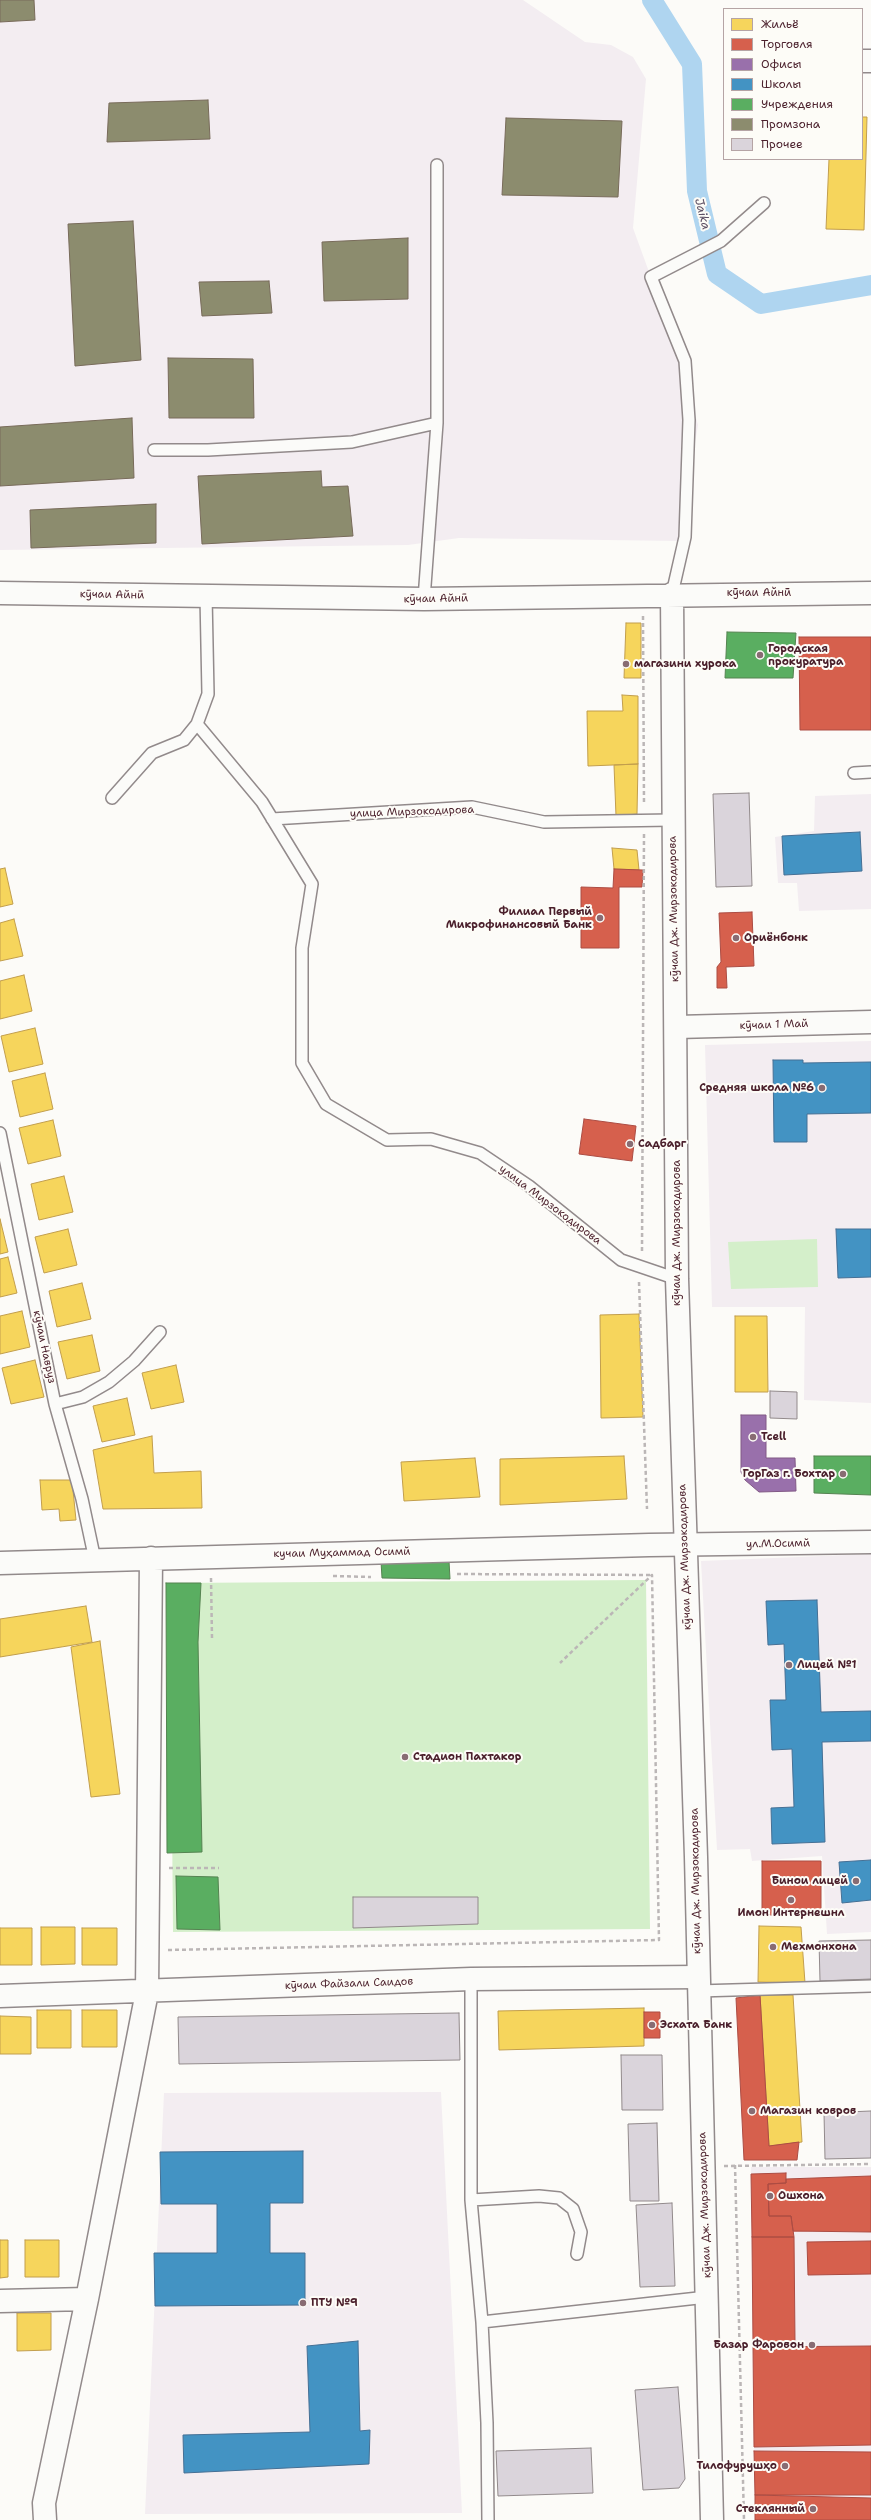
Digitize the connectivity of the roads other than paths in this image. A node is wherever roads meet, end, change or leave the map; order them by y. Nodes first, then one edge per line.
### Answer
1 (437, 165) dead end
2 (764, 203) dead end
3 (437, 423) junction
4 (154, 450) dead end
5 (0, 593) edge
6 (871, 593) edge
7 (672, 594) junction
8 (206, 596) junction
9 (424, 599) junction
10 (197, 724) junction
11 (871, 772) edge
12 (854, 773) dead end
13 (112, 798) dead end
14 (272, 819) junction
15 (672, 820) junction
16 (871, 1022) edge
17 (677, 1027) junction
18 (0, 1133) edge
19 (677, 1280) junction
20 (160, 1332) dead end
21 (55, 1404) junction
22 (871, 1542) edge
23 (684, 1546) junction
24 (151, 1558) junction
25 (95, 1560) junction
26 (0, 1562) edge
27 (471, 1979) junction
28 (698, 1984) junction
29 (871, 1986) edge
30 (147, 1992) junction
31 (0, 1996) edge
32 (471, 2200) junction
33 (577, 2254) dead end
34 (707, 2297) junction
35 (87, 2299) junction
36 (0, 2301) edge
37 (482, 2322) junction
38 (44, 2512) edge
39 (29, 2520) edge
40 (488, 2520) edge
41 (712, 2520) edge

1 - 3 lane
2 - 7 lane
3 - 4 lane
3 - 9 lane
5 - 8 street, кӯчаи Айнӣ
6 - 7 street, кӯчаи Айнӣ
7 - 9 street, кӯчаи Айнӣ
7 - 15 street, кӯчаи Дж. Мирзокодирова
8 - 9 street, кӯчаи Айнӣ
8 - 10 lane
10 - 13 lane
10 - 14 lane, улица Мирзокодирова
11 - 12 lane
14 - 15 lane, улица Мирзокодирова
14 - 19 lane, улица Мирзокодирова
15 - 17 street, кӯчаи Дж. Мирзокодирова
16 - 17 street, кӯчаи 1 Май
17 - 19 street, кӯчаи Дж. Мирзокодирова
18 - 21 lane, кӯчаи Навруз
19 - 23 street, кӯчаи Дж. Мирзокодирова
20 - 21 lane
21 - 25 lane, кӯчаи Навруз
22 - 23 street, ул.М.Осимй
23 - 24 street, кучаи Муҳаммад Осимй
23 - 28 street, кӯчаи Дж. Мирзокодирова
24 - 25 street, кучаи Муҳаммад Осимй
24 - 30 street
25 - 26 street, кучаи Муҳаммад Осимй
27 - 28 street, кӯчаи Файзали Саидов
27 - 30 street, кӯчаи Файзали Саидов
27 - 32 lane
28 - 29 lane
28 - 34 street, кӯчаи Дж. Мирзокодирова
30 - 31 street, кӯчаи Файзали Саидов
30 - 35 street
32 - 33 lane
32 - 37 lane
34 - 37 lane
34 - 41 street, кӯчаи Дж. Мирзокодирова
35 - 36 street
35 - 38 street
37 - 40 lane
38 - 39 street

